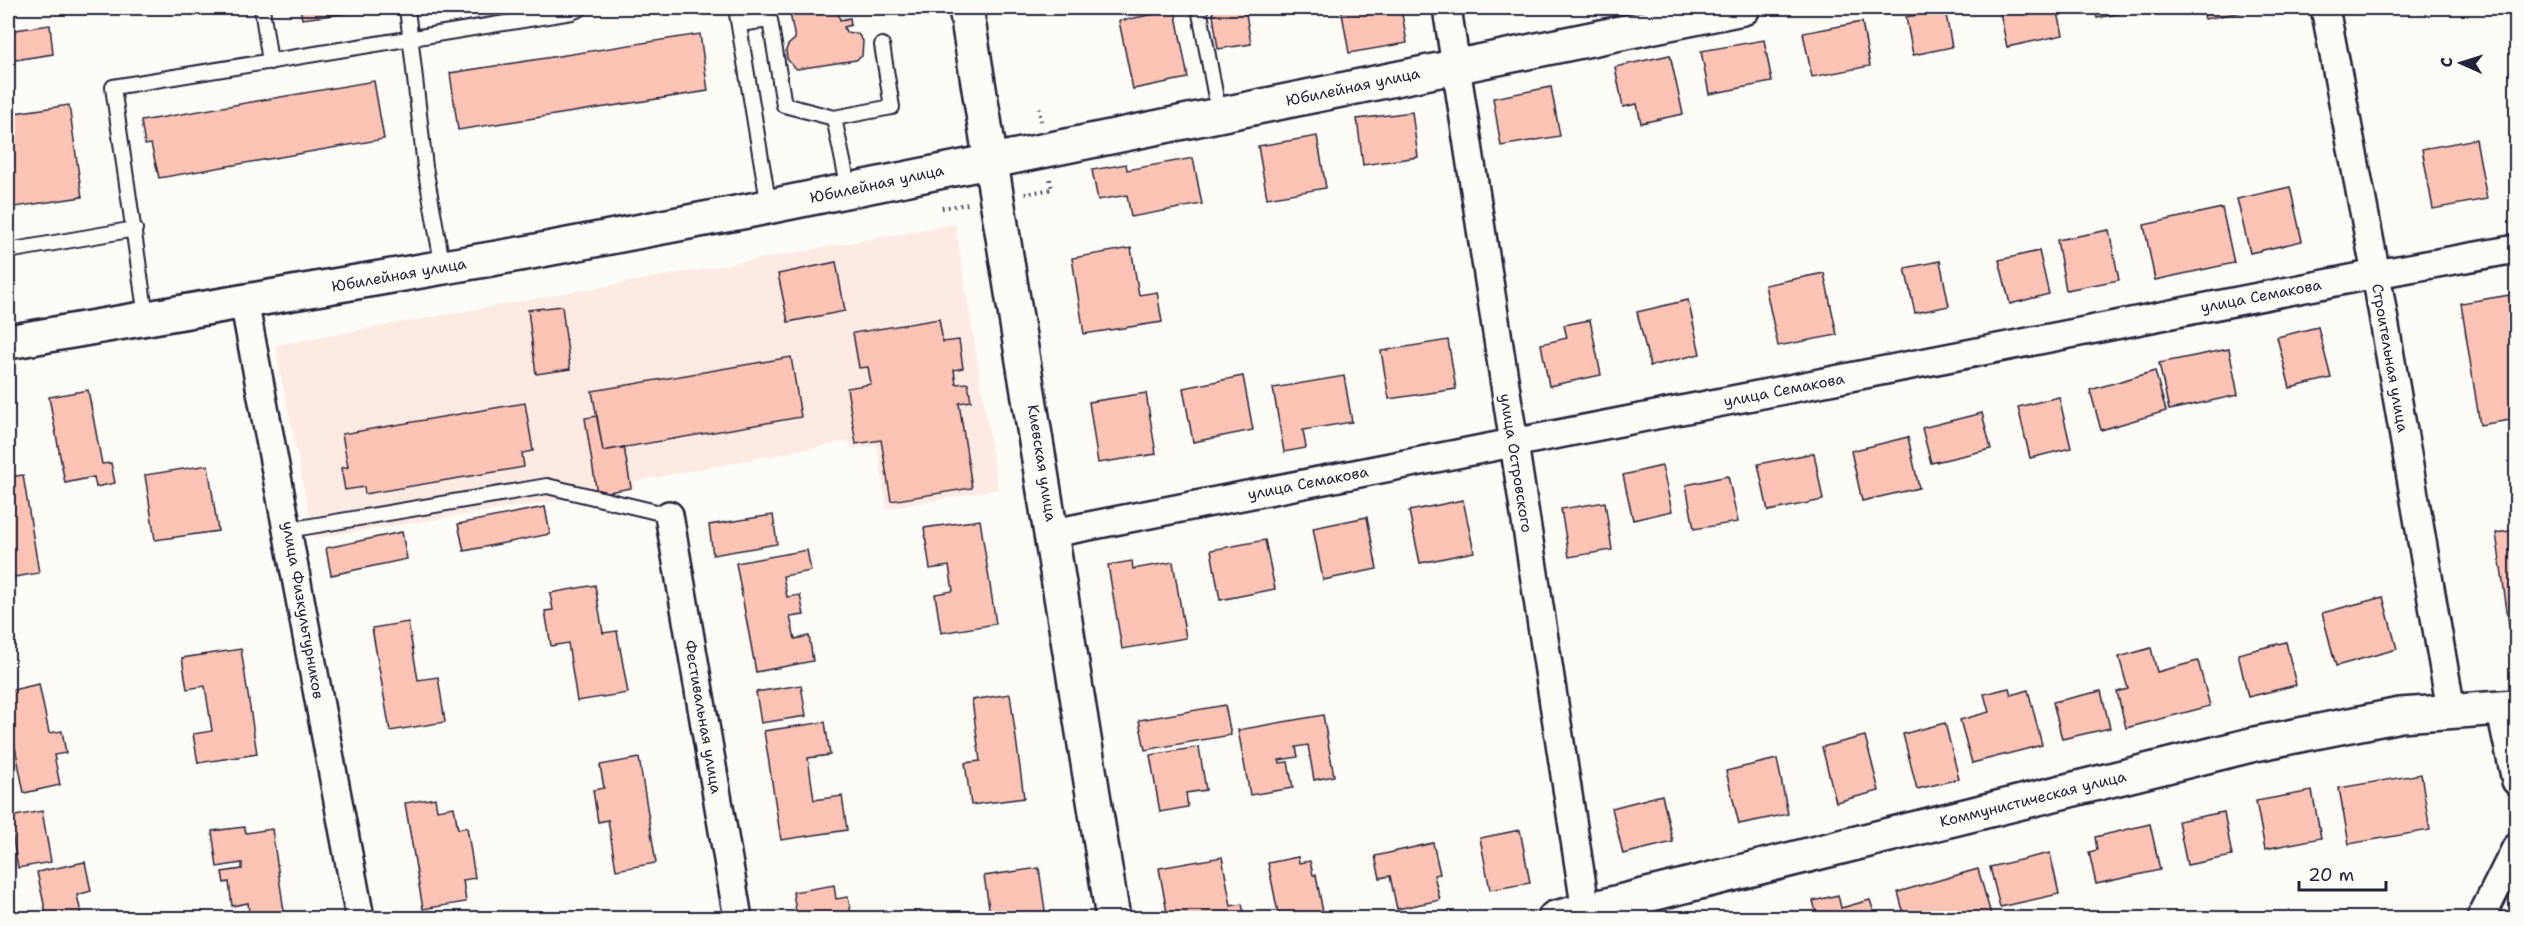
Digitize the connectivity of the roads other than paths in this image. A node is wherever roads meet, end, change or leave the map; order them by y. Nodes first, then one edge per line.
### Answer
1 (262, 8) edge
2 (407, 8) edge
3 (736, 8) edge
4 (966, 8) edge
5 (1199, 8) edge
6 (1447, 8) edge
7 (1743, 8) edge
8 (2325, 8) edge
9 (575, 9) edge
10 (739, 24) junction
11 (412, 39) junction
12 (882, 45) dead end
13 (270, 62) junction
14 (1456, 65) junction
15 (1219, 114) junction
16 (834, 118) junction
17 (993, 160) junction
18 (849, 190) junction
19 (769, 207) junction
20 (135, 229) junction
21 (2517, 249) edge
22 (8, 251) edge
23 (443, 268) junction
24 (2376, 273) junction
25 (244, 301) junction
26 (146, 317) junction
27 (8, 342) edge
28 (1513, 443) junction
29 (669, 515) joint
30 (288, 530) junction
31 (1053, 533) junction
32 (2508, 707) edge
33 (2451, 710) junction
34 (2517, 781) edge
35 (2517, 848) edge
36 (1587, 915) edge
37 (360, 918) edge
38 (738, 918) edge
39 (1113, 918) edge
40 (1555, 918) edge
41 (2481, 918) edge

1 - 13 lane
2 - 11 lane
3 - 10 lane
4 - 17 street, Киевская улица
5 - 15 lane
6 - 14 street, улица Островского
7 - 14 street, Юбилейная улица
8 - 24 street, Строительная улица
9 - 11 lane
10 - 16 lane
10 - 19 lane
11 - 13 lane
11 - 23 lane
12 - 16 lane
13 - 20 lane
14 - 15 street, Юбилейная улица
14 - 28 street, улица Островского
15 - 17 street, Юбилейная улица
16 - 18 lane
17 - 18 street, Юбилейная улица
17 - 31 street, Киевская улица
18 - 19 street, Юбилейная улица
19 - 23 street, Юбилейная улица
20 - 22 lane
20 - 26 lane
21 - 24 street, улица Семакова
23 - 25 street, Юбилейная улица
24 - 28 street, улица Семакова
24 - 33 street, Строительная улица
25 - 26 street, Юбилейная улица
25 - 30 street, улица Физкультурников
26 - 27 street, Юбилейная улица
28 - 31 street, улица Семакова
28 - 36 street, улица Островского
29 - 30 lane
29 - 38 street, Фестивальная улица
30 - 37 street, улица Физкультурников
31 - 39 street, Киевская улица
32 - 33 street, Коммунистическая улица
32 - 34 street
33 - 36 street, Коммунистическая улица
35 - 41 street
36 - 40 street, Коммунистическая улица

